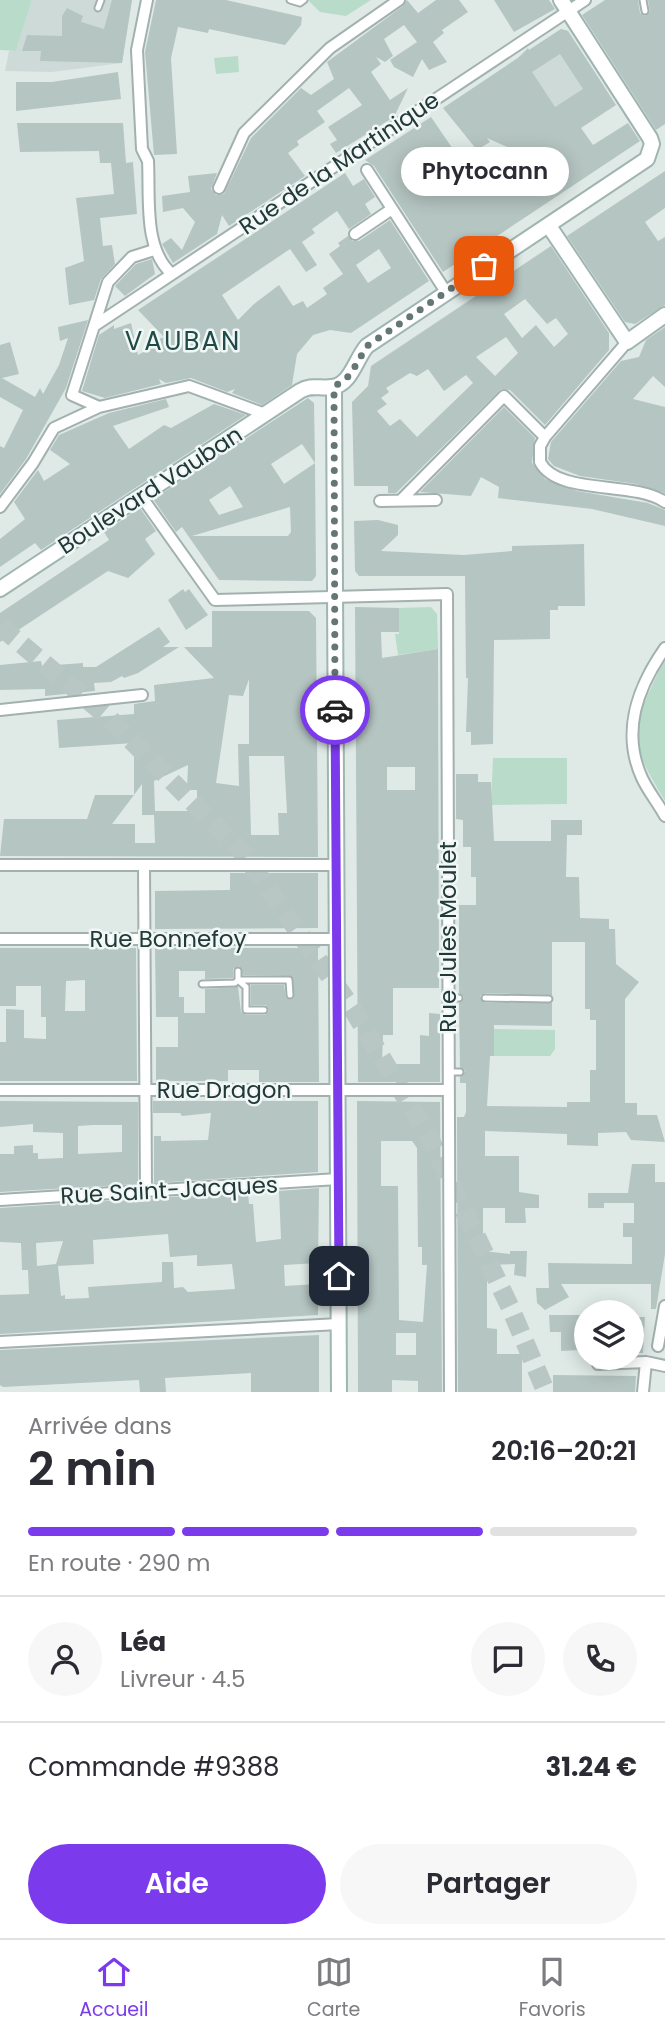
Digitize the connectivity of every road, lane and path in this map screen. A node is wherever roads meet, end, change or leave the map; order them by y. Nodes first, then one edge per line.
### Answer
1 (101, 0) edge
2 (147, 0) edge
3 (290, 0) edge
4 (304, 0) edge
5 (399, 0) edge
6 (585, 0) edge
7 (643, 0) edge
8 (564, 6) edge
9 (98, 8) dead end
10 (645, 11) dead end
11 (367, 170) dead end
12 (219, 188) dead end
13 (393, 209) junction
14 (549, 226) junction
15 (355, 234) dead end
16 (154, 250) junction
17 (172, 274) junction
18 (446, 292) junction
19 (665, 315) edge
20 (94, 326) junction
21 (627, 342) junction
22 (334, 387) junction
23 (99, 407) junction
24 (265, 414) junction
25 (545, 437) junction
26 (141, 496) junction
27 (662, 496) edge
28 (402, 499) junction
29 (436, 500) dead end
30 (380, 501) dead end
31 (0, 507) edge
32 (0, 589) edge
33 (335, 598) junction
34 (665, 648) edge
35 (142, 695) dead end
36 (0, 710) edge
37 (665, 816) edge
38 (0, 865) edge
39 (144, 865) junction
40 (337, 865) junction
41 (0, 939) edge
42 (145, 939) junction
43 (337, 939) junction
44 (238, 971) dead end
45 (238, 979) junction
46 (202, 984) dead end
47 (289, 995) dead end
48 (485, 998) dead end
49 (549, 999) dead end
50 (264, 1010) dead end
51 (0, 1090) edge
52 (146, 1090) junction
53 (338, 1090) junction
54 (449, 1090) junction
55 (338, 1179) junction
56 (146, 1191) junction
57 (0, 1200) edge
58 (665, 1306) edge
59 (339, 1324) junction
60 (0, 1342) edge
61 (658, 1346) dead end
62 (646, 1362) joint
63 (665, 1366) edge
64 (340, 1392) edge
65 (450, 1392) edge
66 (643, 1392) edge

1 - 9 lane
2 - 16 street
3 - 4 lane
5 - 12 street
6 - 8 street, Rue de la Martinique
7 - 10 lane
8 - 14 street
8 - 17 street, Rue de la Martinique
11 - 13 street
13 - 15 street
13 - 18 street
14 - 18 street
14 - 21 street
16 - 17 street
16 - 20 street
17 - 20 street, Rue de la Martinique
18 - 22 street
19 - 21 street
20 - 23 street
21 - 25 street
22 - 24 street, Boulevard Vauban
22 - 33 street
23 - 24 street
23 - 31 street
24 - 26 street, Boulevard Vauban
25 - 27 street
25 - 28 street
26 - 32 street, Boulevard Vauban
26 - 33 street
28 - 29 street
28 - 30 street
33 - 40 street
33 - 54 street, Rue Jules Moulet
34 - 37 street
35 - 36 street
38 - 39 street
39 - 40 street
39 - 42 street
40 - 43 street
41 - 42 street, Rue Bonnefoy
42 - 43 street, Rue Bonnefoy
42 - 52 street
43 - 53 street
44 - 45 lane
45 - 46 lane
45 - 47 lane
45 - 50 lane
48 - 49 lane
51 - 52 street, Rue Dragon
52 - 53 street, Rue Dragon
52 - 56 street
53 - 54 street, Rue Dragon
53 - 55 street
54 - 65 street, Rue Jules Moulet
55 - 56 street, Rue Saint-Jacques
55 - 59 street
56 - 57 street, Rue Saint-Jacques
58 - 61 street
59 - 60 street
59 - 64 street
62 - 63 street
62 - 66 street

